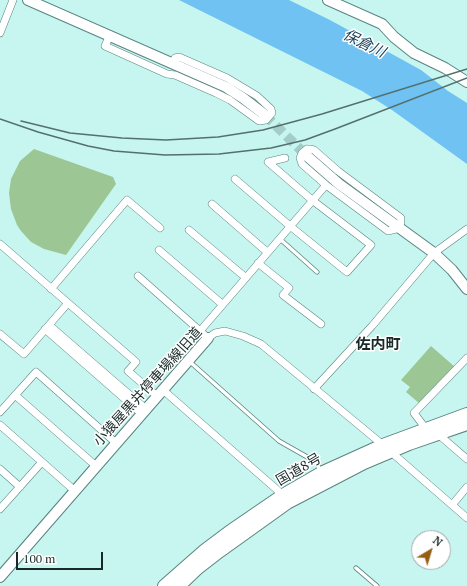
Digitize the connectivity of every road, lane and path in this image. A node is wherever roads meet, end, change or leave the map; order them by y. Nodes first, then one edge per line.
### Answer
1 (13, 0) edge
2 (28, 0) edge
3 (328, 0) edge
4 (0, 33) edge
5 (110, 35) junction
6 (172, 63) junction
7 (467, 82) edge
8 (265, 115) tunnel mouth
9 (307, 156) tunnel mouth
10 (285, 158) dead end
11 (235, 179) dead end
12 (326, 185) junction
13 (312, 200) junction
14 (212, 204) dead end
15 (290, 226) junction
16 (160, 228) dead end
17 (400, 228) junction
18 (467, 228) edge
19 (189, 230) dead end
20 (279, 239) junction
21 (0, 244) edge
22 (159, 250) dead end
23 (267, 252) junction
24 (434, 253) junction
25 (258, 263) junction
26 (317, 272) dead end
27 (138, 276) dead end
28 (245, 277) junction
29 (466, 284) edge
30 (51, 289) junction
31 (68, 303) junction
32 (222, 304) junction
33 (321, 324) dead end
34 (47, 327) junction
35 (200, 331) junction
36 (0, 334) edge
37 (208, 338) junction
38 (467, 358) edge
39 (188, 360) junction
40 (314, 389) junction
41 (160, 393) junction
42 (15, 395) junction
43 (144, 411) junction
44 (0, 412) edge
45 (467, 414) edge
46 (467, 424) edge
47 (0, 425) edge
48 (426, 429) junction
49 (438, 434) junction
50 (116, 443) junction
51 (386, 448) junction
52 (467, 460) edge
53 (42, 462) junction
54 (96, 466) junction
55 (0, 469) edge
56 (321, 473) junction
57 (20, 487) junction
58 (467, 487) edge
59 (75, 491) junction
60 (283, 495) junction
61 (452, 505) junction
62 (0, 509) edge
63 (467, 518) edge
64 (356, 568) dead end
65 (0, 577) edge
66 (164, 586) edge
67 (179, 586) edge
68 (377, 586) edge

1 - 4 street
2 - 5 street
3 - 7 street
5 - 6 street
5 - 6 street
6 - 8 street
9 - 17 street
10 - 13 street
11 - 15 street
12 - 13 street
12 - 17 street
12 - 17 street
13 - 15 street
13 - 15 street
14 - 23 street
15 - 20 street
16 - 30 street
17 - 24 street
18 - 24 street
19 - 28 street
20 - 23 street
20 - 26 lane
21 - 30 street
22 - 32 street
23 - 25 street
24 - 29 street
24 - 40 street
25 - 28 street
25 - 33 street
27 - 35 street
28 - 32 street
30 - 31 street
31 - 34 street
31 - 41 street
32 - 35 street
34 - 36 street
34 - 43 street
35 - 37 street
37 - 39 street, 小猿屋黒井停車場線旧道
37 - 40 street, 小猿屋黒井停車場線旧道
38 - 48 street
39 - 41 street, 小猿屋黒井停車場線旧道
39 - 56 lane
40 - 51 street, 小猿屋黒井停車場線旧道
41 - 43 street, 小猿屋黒井停車場線旧道
41 - 60 street
42 - 44 street
42 - 50 street
42 - 54 street
43 - 50 street, 小猿屋黒井停車場線旧道
45 - 48 highway, 国道8号
46 - 49 highway, 国道8号
47 - 53 street
48 - 51 highway, 国道8号
49 - 51 highway, 国道8号
49 - 52 street
50 - 54 street, 小猿屋黒井停車場線旧道
51 - 56 highway, 国道8号
51 - 61 street, 小猿屋黒井停車場線旧道
51 - 67 highway, 国道8号
53 - 57 street
53 - 59 street
54 - 59 street, 小猿屋黒井停車場線旧道
55 - 57 street
56 - 60 highway, 国道8号
57 - 62 street
58 - 61 street
59 - 65 street, 小猿屋黒井停車場線旧道
60 - 66 highway, 国道8号
61 - 63 street, 小猿屋黒井停車場線旧道
64 - 68 lane

